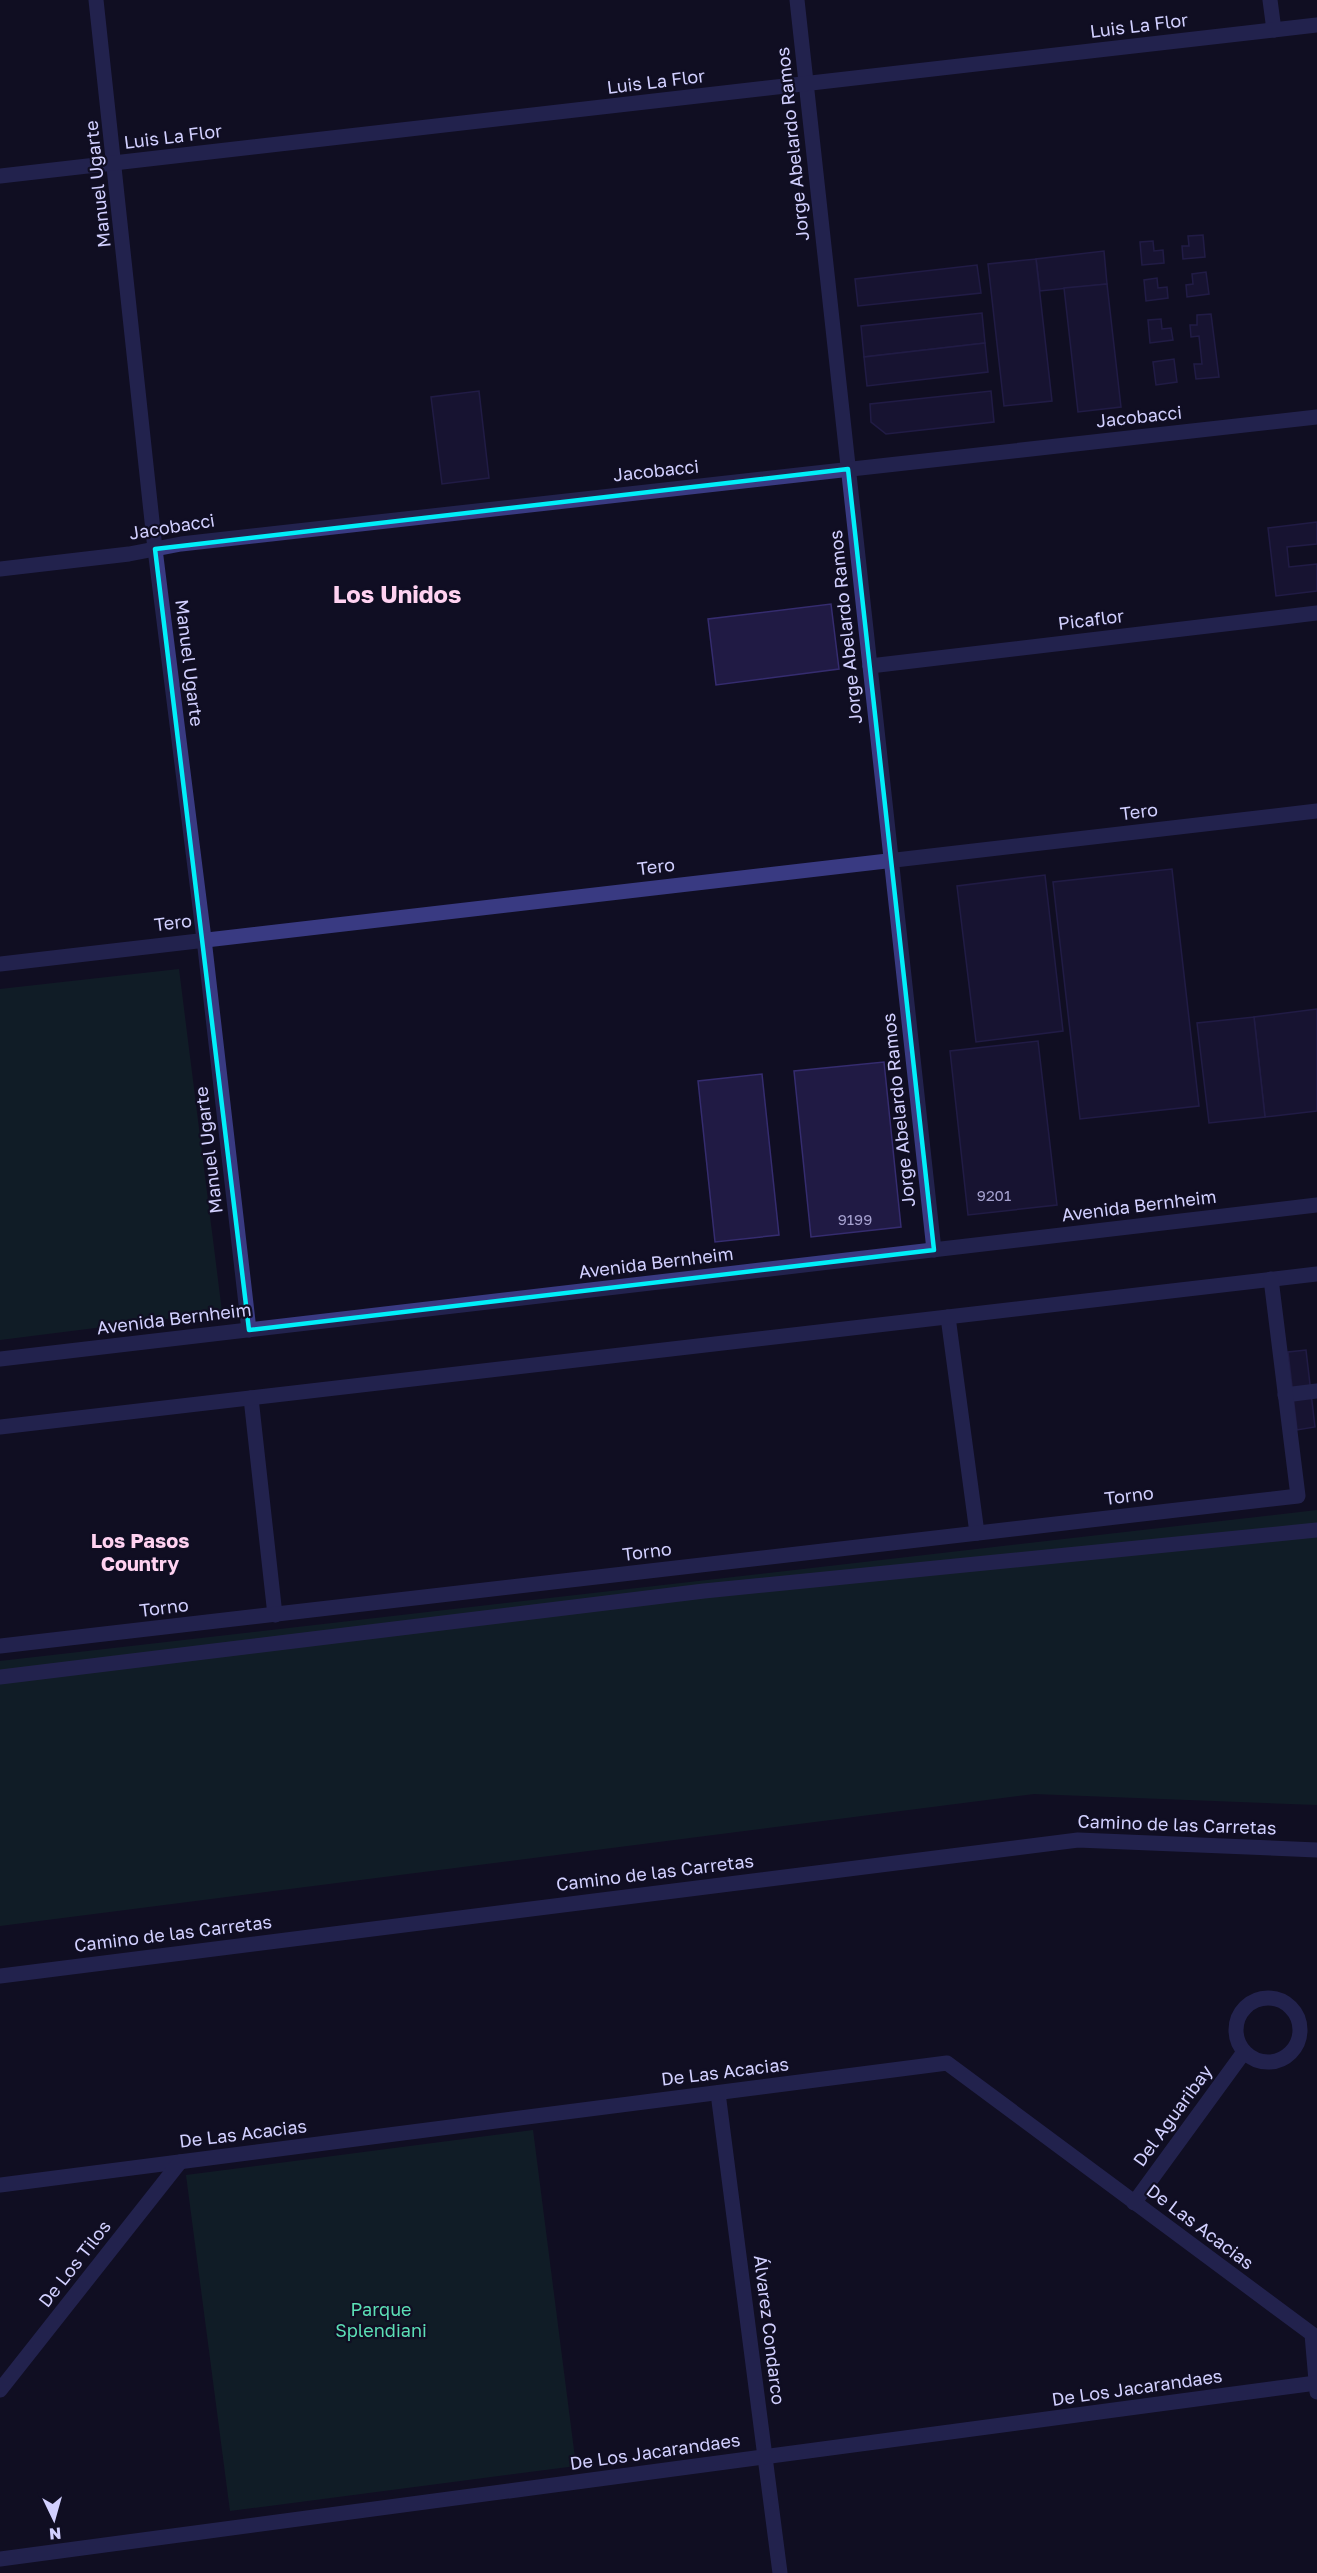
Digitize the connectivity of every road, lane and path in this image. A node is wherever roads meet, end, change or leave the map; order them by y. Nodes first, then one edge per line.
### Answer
1 (96, 0) edge
2 (797, 0) edge
3 (1270, 0) edge
4 (1317, 25) edge
5 (1274, 30) junction
6 (806, 84) junction
7 (115, 163) junction
8 (0, 176) edge
9 (1317, 417) edge
10 (848, 469) junction
11 (155, 549) junction
12 (0, 569) edge
13 (1317, 613) edge
14 (870, 666) junction
15 (1317, 811) edge
16 (891, 860) junction
17 (204, 939) junction
18 (0, 964) edge
19 (1317, 1205) edge
20 (934, 1250) junction
21 (1317, 1274) edge
22 (1271, 1279) junction
23 (948, 1317) junction
24 (249, 1330) junction
25 (0, 1359) edge
26 (1317, 1391) edge
27 (1286, 1395) junction
28 (251, 1398) junction
29 (0, 1427) edge
30 (1317, 1530) edge
31 (977, 1533) junction
32 (275, 1615) junction
33 (0, 1646) edge
34 (0, 1677) edge
35 (1317, 1850) edge
36 (0, 1976) edge
37 (1244, 2052) junction
38 (718, 2093) junction
39 (180, 2162) junction
40 (0, 2185) edge
41 (1134, 2203) junction
42 (1317, 2388) edge
43 (0, 2390) edge
44 (765, 2457) junction
45 (0, 2559) edge
46 (780, 2573) edge

1 - 7 street, Manuel Ugarte
2 - 6 street, Jorge Abelardo Ramos
3 - 5 street
4 - 5 street, Luis La Flor
5 - 6 street, Luis La Flor
6 - 7 street, Luis La Flor
6 - 10 street, Jorge Abelardo Ramos
7 - 8 street, Luis La Flor
7 - 11 street, Manuel Ugarte
9 - 10 street, Jacobacci
10 - 11 street, Jacobacci
10 - 14 street, Jorge Abelardo Ramos
11 - 12 street, Jacobacci
11 - 17 street, Manuel Ugarte
13 - 14 street, Picaflor
14 - 16 street, Jorge Abelardo Ramos
15 - 16 street, Tero
16 - 17 street, Tero
16 - 20 street, Jorge Abelardo Ramos
17 - 18 street, Tero
17 - 24 street, Manuel Ugarte
19 - 20 street, Avenida Bernheim
20 - 24 street, Avenida Bernheim
21 - 22 street
22 - 23 street
22 - 27 street
23 - 28 street
23 - 31 street
24 - 25 street, Avenida Bernheim
26 - 27 street
27 - 31 street, Torno
28 - 29 street
28 - 32 street
30 - 34 street
31 - 32 street, Torno
32 - 33 street, Torno
35 - 36 street, Camino de las Carretas
37 - 37 street
37 - 41 street, Del Aguaribay
38 - 39 street, De Las Acacias
38 - 41 street, De Las Acacias
38 - 44 street, Álvarez Condarco
39 - 40 street, De Las Acacias
39 - 43 street, De Los Tilos
41 - 42 street, De Las Acacias
42 - 44 street, De Los Jacarandaes
44 - 45 street, De Los Jacarandaes
44 - 46 street, Álvarez Condarco

